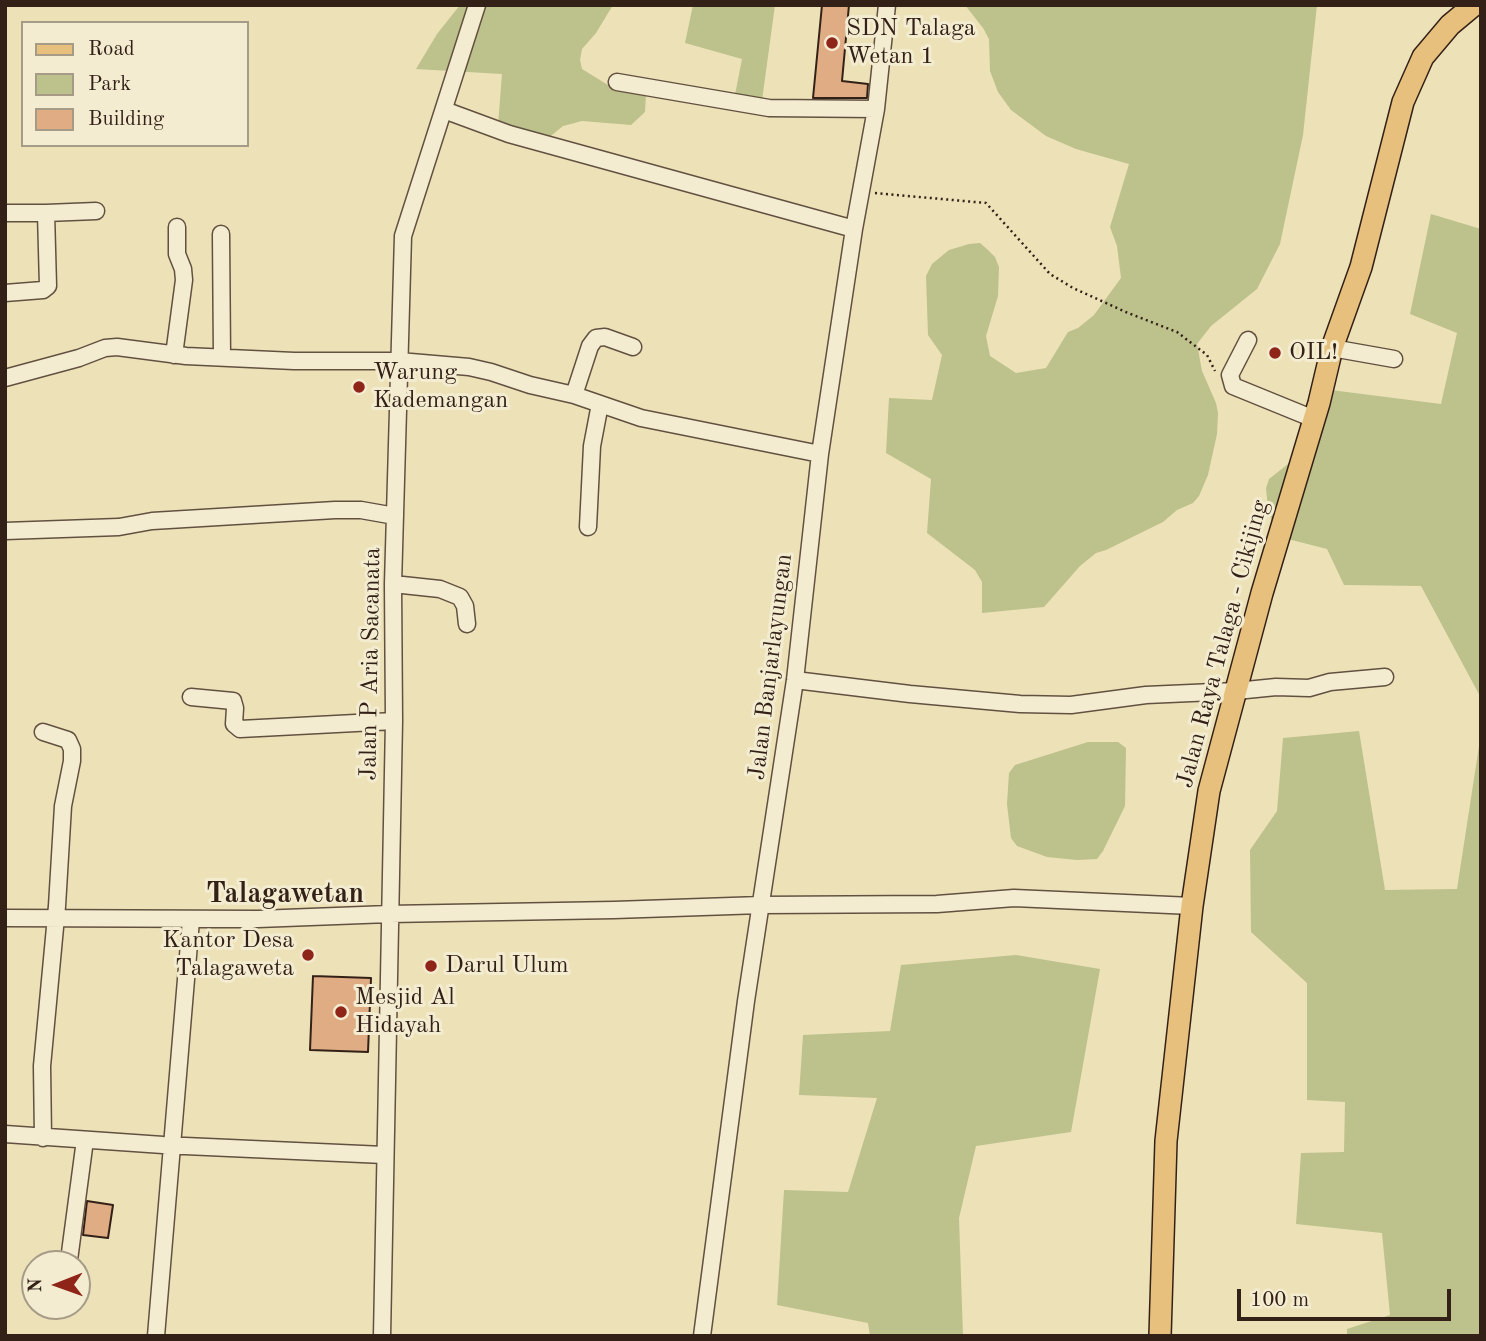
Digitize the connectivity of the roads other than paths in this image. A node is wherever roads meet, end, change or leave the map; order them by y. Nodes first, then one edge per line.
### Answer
1 (477, 5) edge
2 (887, 5) edge
3 (1474, 5) edge
4 (617, 82) dead end
5 (876, 108) junction
6 (444, 110) junction
7 (96, 211) dead end
8 (46, 213) junction
9 (5, 214) edge
10 (177, 227) dead end
11 (854, 229) junction
12 (221, 234) dead end
13 (5, 293) edge
14 (1248, 340) dead end
15 (633, 347) dead end
16 (1332, 348) junction
17 (174, 355) junction
18 (222, 357) junction
19 (1394, 359) dead end
20 (399, 361) junction
21 (5, 378) edge
22 (574, 395) junction
23 (600, 404) junction
24 (1314, 419) junction
25 (820, 454) junction
26 (395, 516) junction
27 (587, 527) dead end
28 (5, 531) edge
29 (393, 584) junction
30 (467, 624) dead end
31 (1385, 677) dead end
32 (795, 680) junction
33 (1236, 691) junction
34 (191, 697) dead end
35 (394, 721) junction
36 (43, 732) dead end
37 (761, 905) junction
38 (1192, 906) junction
39 (389, 914) junction
40 (55, 917) junction
41 (5, 918) edge
42 (191, 920) junction
43 (5, 1134) edge
44 (43, 1138) junction
45 (85, 1140) junction
46 (170, 1145) junction
47 (384, 1155) junction
48 (70, 1250) edge
49 (156, 1336) edge
50 (382, 1336) edge
51 (702, 1336) edge
52 (1160, 1336) edge

1 - 6 street, Jalan P Aria Sacanata
2 - 5 street, Jalan Banjarlayungan
3 - 16 main road, Jalan Raya Talaga - Cikijing
4 - 5 street
5 - 11 street, Jalan Banjarlayungan
6 - 11 street
6 - 20 street, Jalan P Aria Sacanata
7 - 8 street
8 - 9 street
8 - 13 street
10 - 17 street
11 - 25 street, Jalan Banjarlayungan
12 - 18 street
14 - 24 street
15 - 22 street
16 - 19 street
16 - 24 main road, Jalan Raya Talaga - Cikijing
17 - 18 street
17 - 21 street
18 - 20 street
20 - 22 street
20 - 26 street, Jalan P Aria Sacanata
22 - 23 street
23 - 25 street
23 - 27 street
24 - 33 main road, Jalan Raya Talaga - Cikijing
25 - 32 street, Jalan Banjarlayungan
26 - 28 street
26 - 29 street, Jalan P Aria Sacanata
29 - 30 street
29 - 35 street, Jalan P Aria Sacanata
31 - 33 street
32 - 33 street
32 - 37 street, Jalan Banjarlayungan
33 - 38 main road, Jalan Raya Talaga - Cikijing
34 - 35 street
35 - 39 street, Jalan P Aria Sacanata
36 - 40 street
37 - 38 street
37 - 39 street
37 - 51 street, Jalan Banjarlayungan
38 - 52 main road, Jalan Raya Talaga - Cikijing
39 - 42 street
39 - 47 street, Jalan P Aria Sacanata
40 - 41 street
40 - 42 street
40 - 44 street
42 - 46 street
43 - 44 street
44 - 45 street
45 - 46 street
45 - 48 street
46 - 47 street
46 - 49 street
47 - 50 street, Jalan P Aria Sacanata

